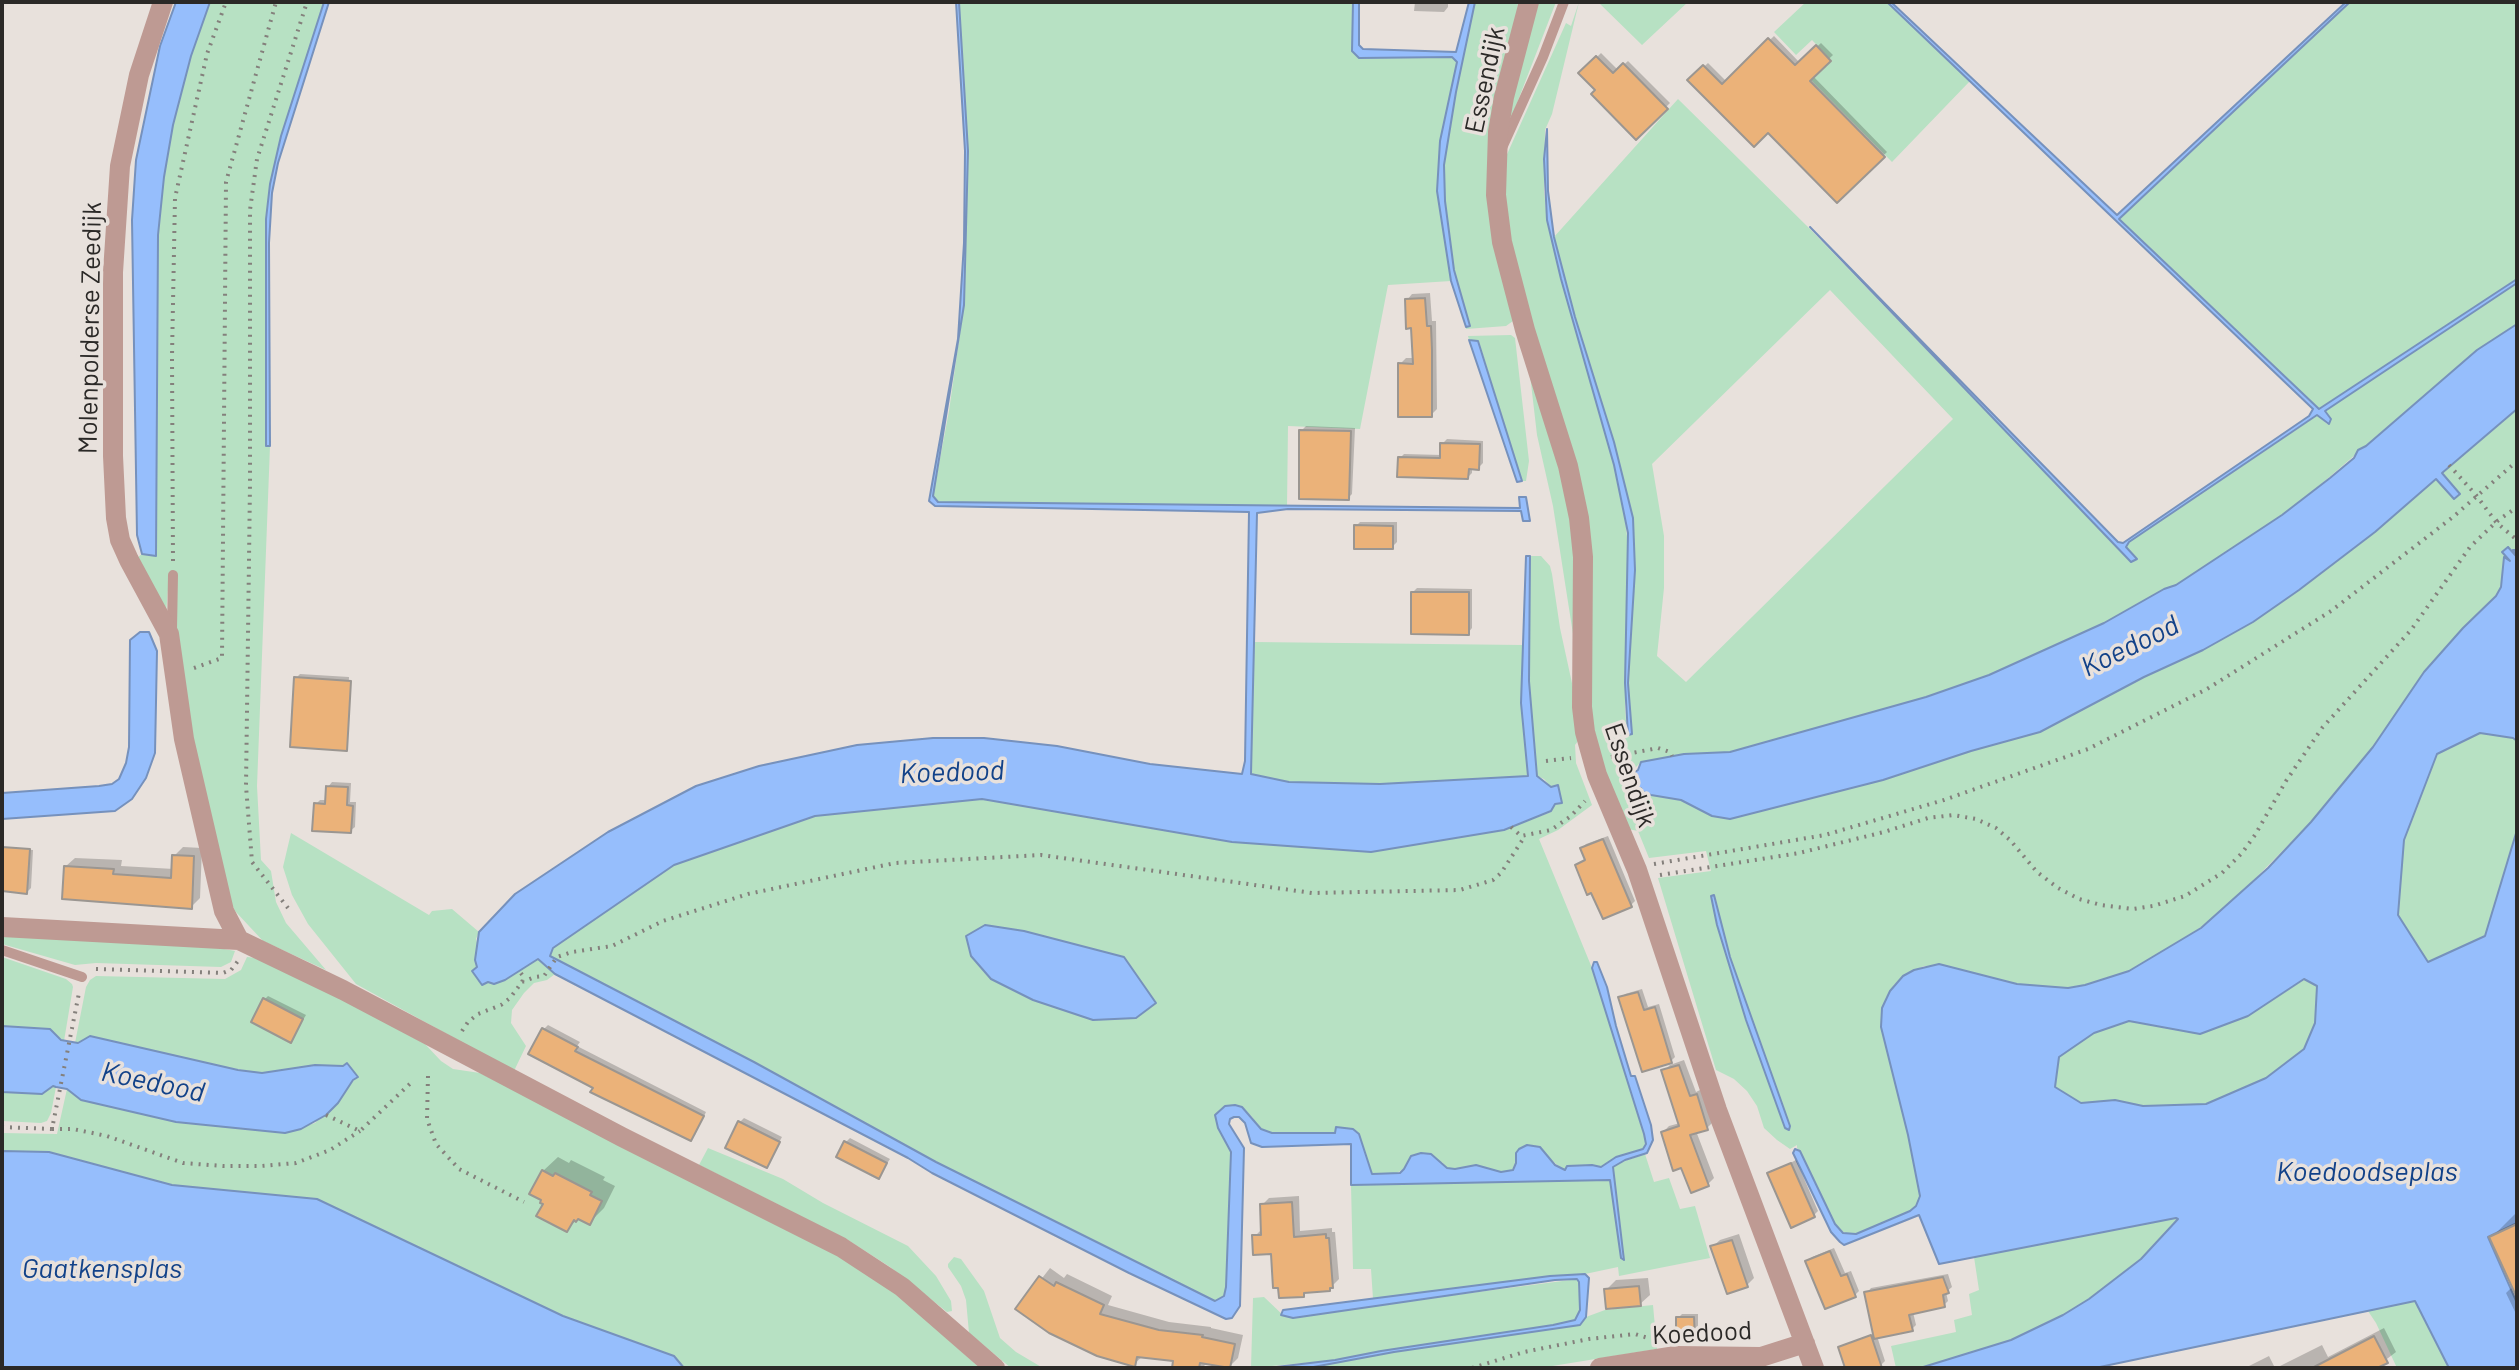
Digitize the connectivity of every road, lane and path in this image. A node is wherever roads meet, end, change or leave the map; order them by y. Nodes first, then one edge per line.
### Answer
1 (163, 2) edge
2 (226, 2) edge
3 (276, 2) edge
4 (307, 2) edge
5 (1564, 2) edge
6 (1527, 6) edge
7 (1497, 156) junction
8 (2517, 461) edge
9 (2449, 465) dead end
10 (2476, 495) junction
11 (2517, 507) edge
12 (2496, 522) junction
13 (2517, 540) edge
14 (173, 575) joint
15 (172, 648) junction
16 (176, 672) junction
17 (1576, 758) dead end
18 (1546, 761) dead end
19 (1525, 836) dead end
20 (1640, 876) junction
21 (288, 908) dead end
22 (2, 927) edge
23 (239, 940) junction
24 (2, 950) edge
25 (519, 971) dead end
26 (82, 977) junction
27 (522, 982) junction
28 (452, 1048) junction
29 (428, 1076) dead end
30 (414, 1080) dead end
31 (326, 1115) dead end
32 (2, 1127) edge
33 (52, 1129) junction
34 (360, 1131) junction
35 (524, 1202) dead end
36 (1805, 1343) junction
37 (1676, 1356) junction
38 (995, 1368) edge
39 (1472, 1368) edge
40 (1600, 1368) edge
41 (1814, 1368) edge

1 - 15 street, Molenpolderse Zeedijk
2 - 14 path
3 - 16 path
4 - 21 path
5 - 7 lane, Essendijk
6 - 7 street, Essendijk
7 - 20 street, Essendijk
8 - 10 path
9 - 10 path
10 - 12 path
10 - 20 path
11 - 12 path
12 - 13 path
12 - 20 path
14 - 15 lane, Molenpolderse Zeedijk
15 - 16 street, Molenpolderse Zeedijk
16 - 23 street, Molenpolderse Zeedijk
17 - 18 path
19 - 27 path
20 - 36 street, Essendijk
22 - 23 street
23 - 26 path
23 - 28 street
24 - 26 lane
25 - 27 path
26 - 33 path
27 - 28 path
28 - 38 street
29 - 35 path
30 - 34 path
31 - 34 path
32 - 33 path
33 - 34 path
36 - 37 street, Koedood
36 - 41 street, Essendijk
37 - 39 path
37 - 40 street, Koedood

